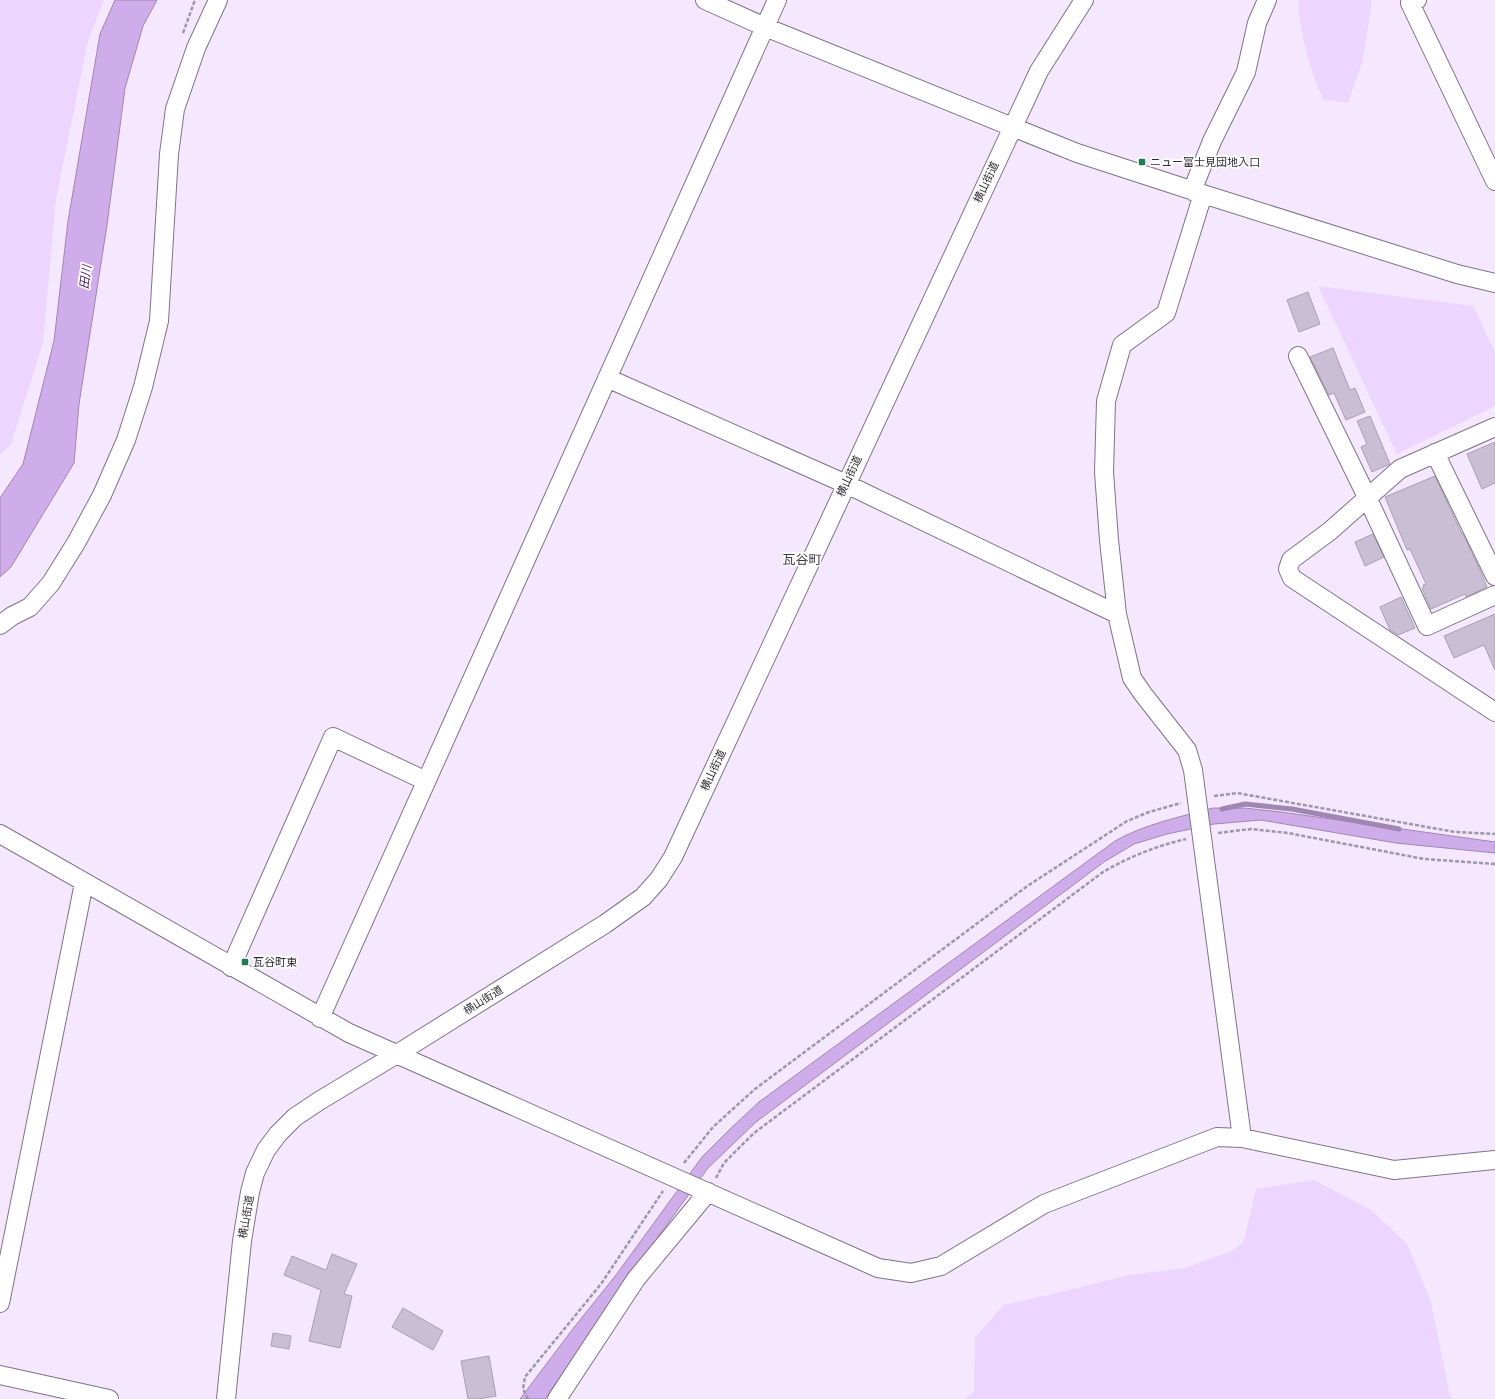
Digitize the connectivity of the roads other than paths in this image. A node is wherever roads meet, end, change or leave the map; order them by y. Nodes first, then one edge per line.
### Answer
1 (218, 0) edge
2 (705, 0) edge
3 (777, 0) edge
4 (1084, 0) edge
5 (1267, 0) edge
6 (1417, 0) edge
7 (765, 27) junction
8 (1012, 128) junction
9 (1495, 181) edge
10 (1198, 193) junction
11 (1495, 283) edge
12 (1298, 356) dead end
13 (607, 378) junction
14 (1495, 427) edge
15 (1435, 453) junction
16 (846, 484) junction
17 (1367, 497) junction
18 (1495, 576) edge
19 (1495, 595) edge
20 (1117, 614) junction
21 (0, 625) edge
22 (1495, 712) edge
23 (426, 781) junction
24 (0, 834) edge
25 (84, 883) junction
26 (231, 967) junction
27 (320, 1018) junction
28 (397, 1054) junction
29 (1242, 1138) junction
30 (1495, 1160) edge
31 (708, 1192) junction
32 (0, 1303) edge
33 (0, 1375) edge
34 (109, 1399) edge
35 (226, 1399) edge
36 (557, 1399) edge

1 - 21 street
2 - 7 street
3 - 7 street
4 - 8 street, 横山街道
5 - 10 street
6 - 9 street
7 - 8 street
7 - 13 street
8 - 10 street
8 - 16 street, 横山街道
10 - 11 street
10 - 20 street
12 - 17 street
13 - 16 street
13 - 23 street
14 - 15 street
15 - 17 street
15 - 18 street
16 - 20 street
16 - 28 street, 横山街道
17 - 19 street
17 - 22 street
20 - 29 street
23 - 26 street
23 - 27 street
24 - 25 street
25 - 26 street
25 - 32 street
26 - 27 street
27 - 28 street
28 - 31 street
28 - 35 street, 横山街道
29 - 30 street
29 - 31 street
31 - 36 street
33 - 34 street

